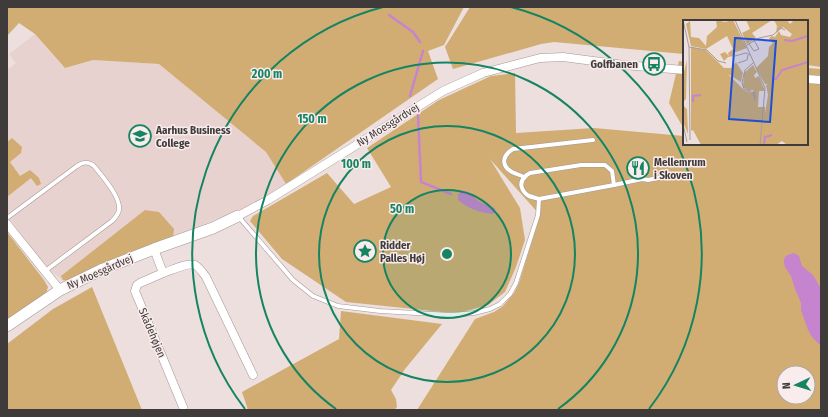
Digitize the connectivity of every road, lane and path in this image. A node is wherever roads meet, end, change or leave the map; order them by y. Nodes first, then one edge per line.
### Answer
1 (683, 70) edge
2 (808, 79) edge
3 (821, 80) edge
4 (593, 140) dead end
5 (668, 176) dead end
6 (524, 177) junction
7 (614, 185) junction
8 (539, 199) junction
9 (238, 216) junction
10 (7, 218) edge
11 (7, 224) edge
12 (154, 249) junction
13 (45, 271) junction
14 (163, 274) junction
15 (60, 290) junction
16 (7, 326) edge
17 (253, 375) dead end
18 (184, 407) dead end

1 - 9 street, Ny Moesgårdvej
2 - 3 street
4 - 6 lane
5 - 7 lane
6 - 7 lane
6 - 8 lane
7 - 8 lane
8 - 9 lane
9 - 12 street, Ny Moesgårdvej
10 - 13 lane
11 - 13 street
12 - 14 street
12 - 15 street, Ny Moesgårdvej
13 - 15 street
14 - 17 street, Skådehøjen
14 - 18 street, Skådehøjen
15 - 16 street, Ny Moesgårdvej

